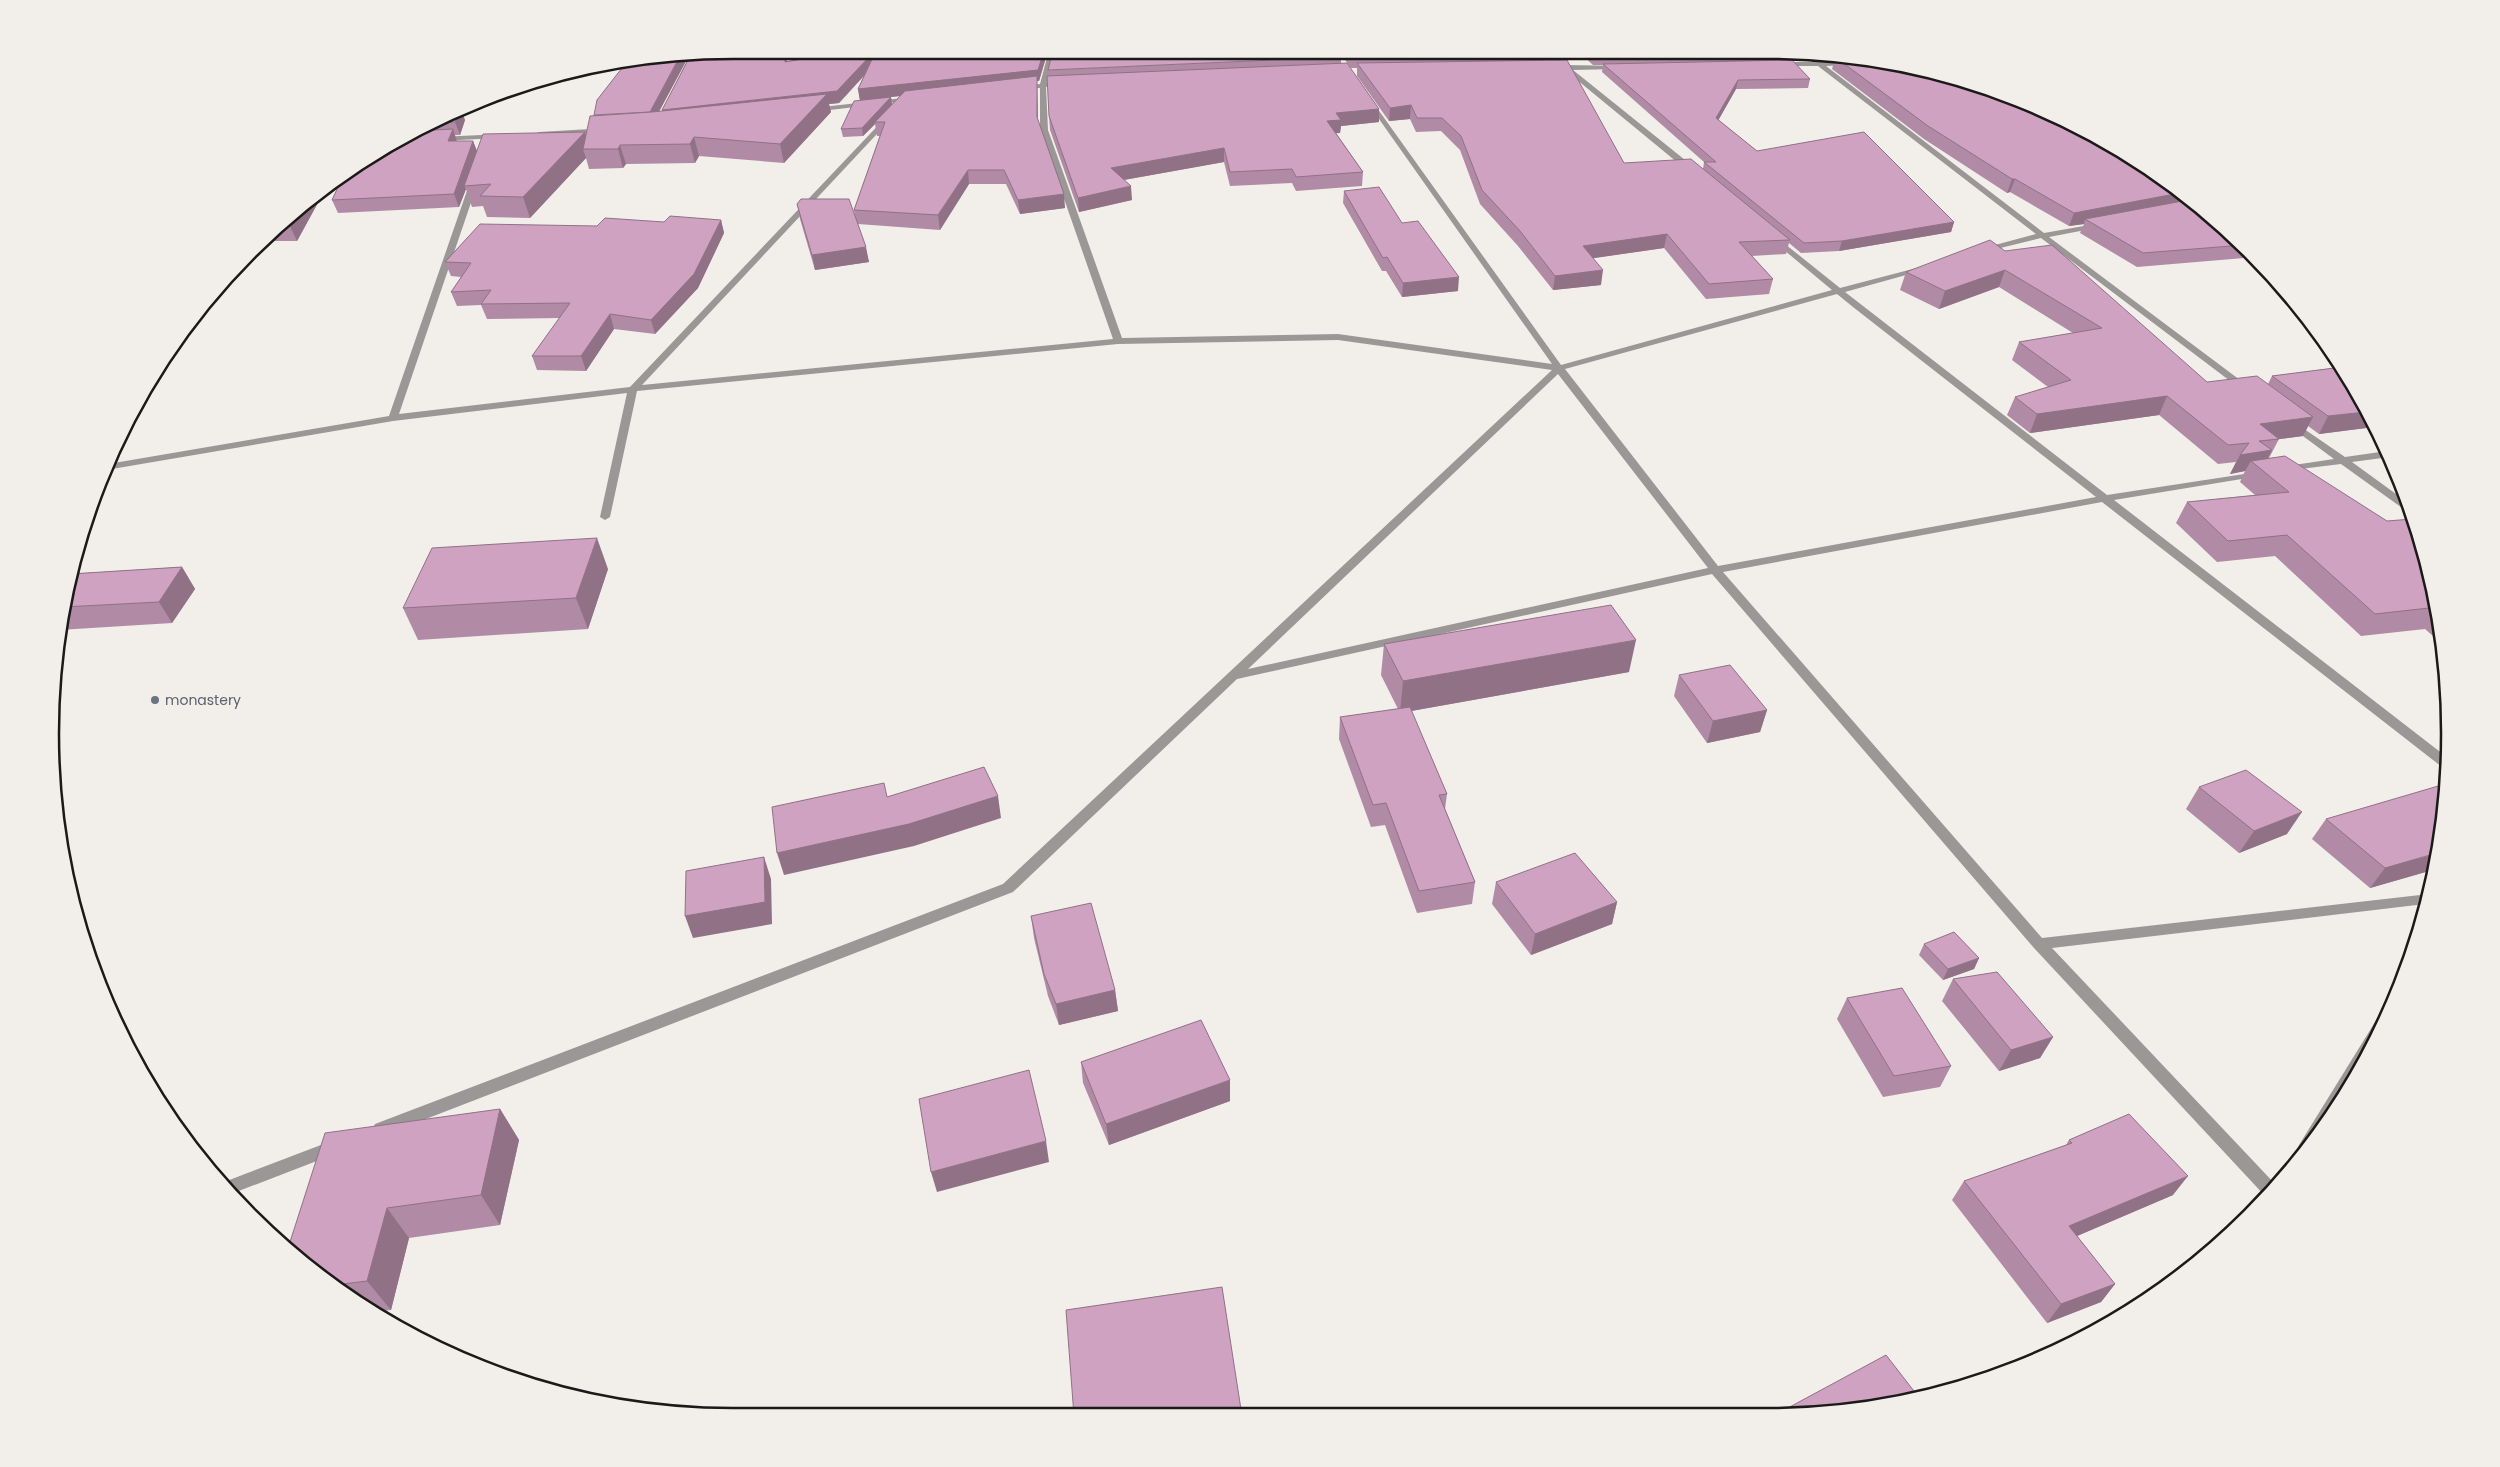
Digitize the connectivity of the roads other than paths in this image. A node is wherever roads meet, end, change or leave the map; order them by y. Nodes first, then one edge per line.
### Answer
1 (1050, 59) edge
2 (1556, 59) edge
3 (1814, 60) edge
4 (1770, 64) edge
5 (1819, 64) junction
6 (1846, 64) edge
7 (1626, 67) edge
8 (1548, 68) edge
9 (1568, 68) junction
10 (1073, 83) edge
11 (1043, 84) junction
12 (1016, 88) edge
13 (1365, 96) edge
14 (923, 98) edge
15 (904, 100) junction
16 (805, 111) edge
17 (608, 130) edge
18 (529, 134) edge
19 (509, 135) edge
20 (490, 136) junction
21 (434, 140) edge
22 (486, 146) edge
23 (477, 174) edge
24 (1704, 180) edge
25 (2109, 223) edge
26 (1764, 229) edge
27 (2042, 236) junction
28 (1973, 254) edge
29 (1935, 265) edge
30 (1840, 291) junction
31 (1118, 341) junction
32 (1559, 368) junction
33 (633, 389) junction
34 (2255, 395) edge
35 (393, 418) junction
36 (2286, 419) edge
37 (2381, 455) edge
38 (2342, 460) junction
39 (114, 466) edge
40 (2105, 498) junction
41 (2399, 501) edge
42 (605, 517) dead end
43 (1715, 570) junction
44 (1232, 676) junction
45 (2440, 759) edge
46 (2420, 900) edge
47 (2039, 944) junction
48 (365, 1135) edge
49 (346, 1142) edge
50 (233, 1186) edge
51 (2267, 1186) edge

1 - 11 street
2 - 9 street
3 - 5 street
4 - 5 street
5 - 6 street
5 - 27 street
7 - 9 street
8 - 9 street
9 - 24 street
10 - 11 street
11 - 12 street
11 - 31 street
13 - 32 street
14 - 15 street
15 - 16 street
15 - 33 street
17 - 18 street
19 - 20 street
20 - 21 street
20 - 22 street
23 - 35 street
25 - 27 street
26 - 30 street
27 - 28 street
27 - 34 street
29 - 30 street
30 - 32 street
30 - 40 street
31 - 32 street
31 - 33 street
32 - 43 street
32 - 44 street
33 - 35 street
33 - 42 street
35 - 39 street
36 - 38 street
37 - 38 street
38 - 40 street
38 - 41 street
40 - 43 street
40 - 45 street
43 - 44 street
43 - 47 street
44 - 48 street
46 - 47 street
47 - 51 street
49 - 50 street

